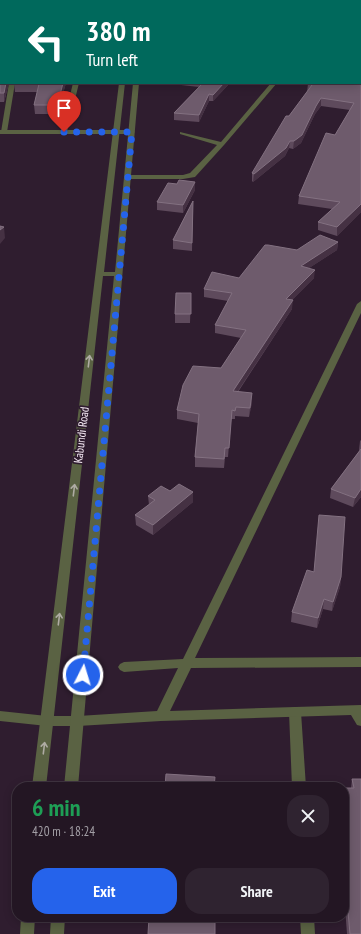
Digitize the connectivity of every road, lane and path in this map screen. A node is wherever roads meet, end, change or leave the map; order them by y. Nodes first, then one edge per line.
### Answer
1 (12, 84) edge
2 (76, 84) edge
3 (122, 84) edge
4 (136, 84) edge
5 (273, 84) edge
6 (2, 132) edge
7 (64, 132) junction
8 (116, 132) junction
9 (132, 132) junction
10 (182, 133) dead end
11 (222, 144) junction
12 (128, 177) junction
13 (100, 274) junction
14 (119, 274) junction
15 (361, 304) edge
16 (361, 662) edge
17 (186, 663) junction
18 (124, 667) dead end
19 (295, 712) junction
20 (359, 714) edge
21 (0, 716) edge
22 (161, 716) junction
23 (48, 721) junction
24 (78, 721) junction
25 (40, 782) edge
26 (72, 782) edge
27 (299, 782) edge
28 (28, 922) edge
29 (58, 922) edge
30 (307, 922) edge
31 (27, 934) edge
32 (57, 934) edge
33 (308, 934) edge

1 - 6 street
2 - 7 street
3 - 8 street, Kabundi Road
4 - 9 street, Kabundi Road
5 - 11 street
6 - 7 street
7 - 8 street
8 - 9 street
8 - 13 street, Kabundi Road
9 - 12 street, Kabundi Road
10 - 11 street
11 - 12 street
12 - 14 street, Kabundi Road
13 - 14 street
23 -> 13 street, Kabundi Road
14 - 24 street, Kabundi Road
15 - 17 street
16 - 17 street
17 - 18 street
17 - 22 street
19 - 20 street
19 - 22 street
19 - 27 street
21 - 23 street
22 - 24 street
23 - 24 street
25 -> 23 street, Kabundi Road
24 - 26 street, Kabundi Road
28 - 31 street
29 - 32 street
30 - 33 street

